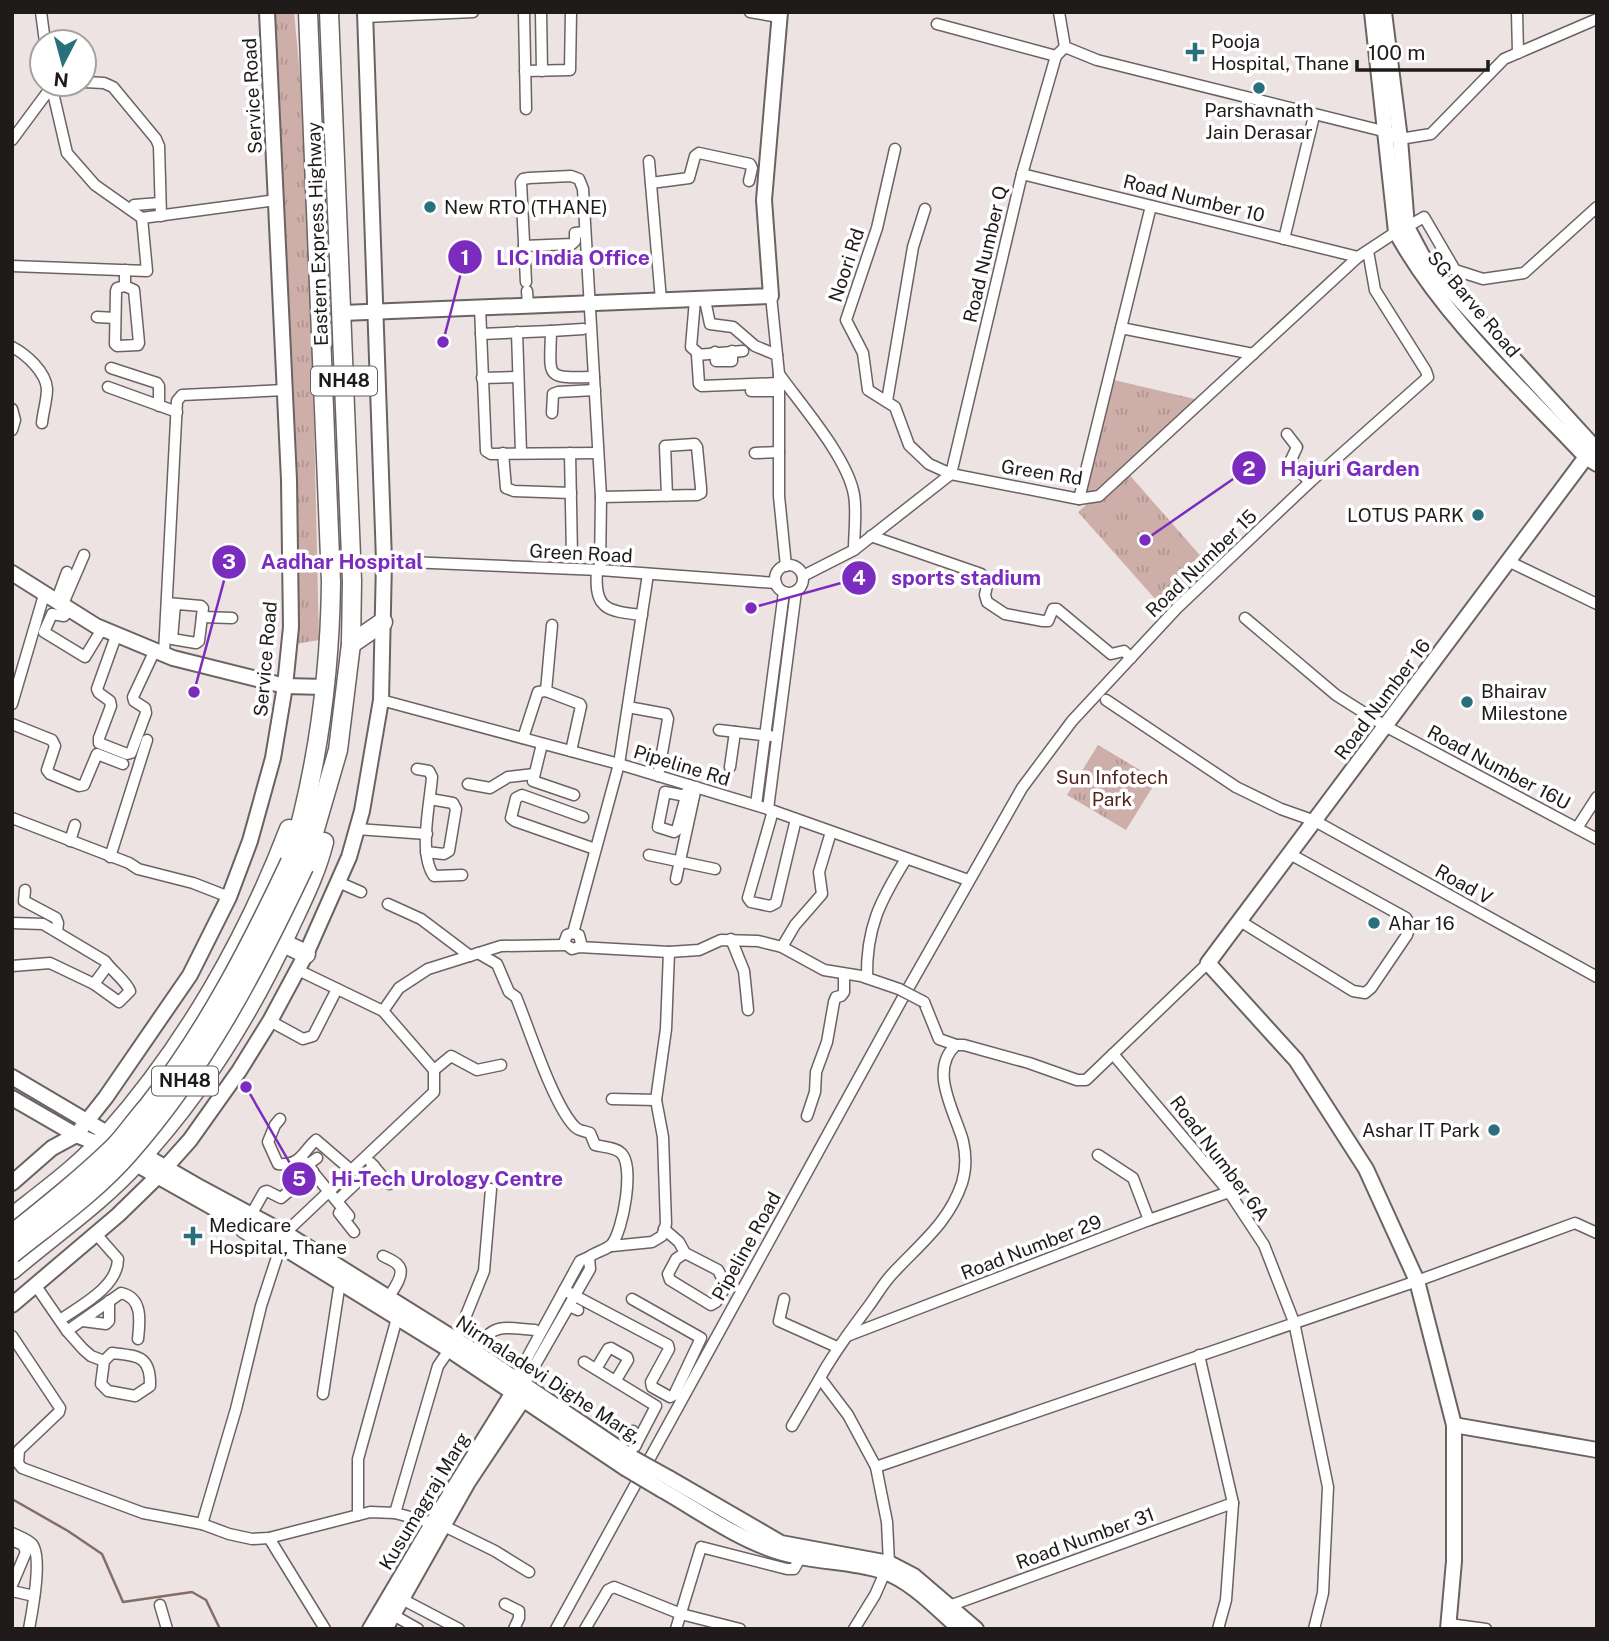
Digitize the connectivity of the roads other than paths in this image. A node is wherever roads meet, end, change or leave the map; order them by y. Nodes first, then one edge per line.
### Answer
1 (267, 12) edge
2 (308, 12) edge
3 (330, 12) edge
4 (473, 12) edge
5 (524, 12) edge
6 (541, 12) edge
7 (571, 12) edge
8 (750, 12) edge
9 (1059, 12) edge
10 (1372, 12) edge
11 (1384, 12) edge
12 (1517, 12) edge
13 (406, 14) edge
14 (365, 15) edge
15 (780, 15) edge
16 (1597, 19) edge
17 (937, 24) dead end
18 (1065, 47) junction
19 (1518, 53) junction
20 (1056, 56) junction
21 (525, 71) junction
22 (542, 71) junction
23 (98, 83) edge
24 (42, 98) edge
25 (54, 98) edge
26 (526, 109) dead end
27 (1314, 116) junction
28 (1393, 136) junction
29 (12, 139) edge
30 (895, 149) dead end
31 (649, 161) dead end
32 (1022, 174) junction
33 (749, 181) dead end
34 (651, 183) junction
35 (276, 200) junction
36 (160, 203) junction
37 (134, 205) dead end
38 (1152, 206) junction
39 (1597, 206) edge
40 (925, 209) dead end
41 (161, 216) junction
42 (142, 218) junction
43 (1402, 230) junction
44 (586, 232) junction
45 (1284, 239) junction
46 (524, 246) junction
47 (1368, 251) junction
48 (1358, 257) junction
49 (12, 266) edge
50 (125, 270) junction
51 (125, 286) junction
52 (527, 293) junction
53 (771, 296) junction
54 (661, 300) junction
55 (700, 300) junction
56 (589, 302) junction
57 (480, 307) junction
58 (376, 312) junction
59 (342, 313) junction
60 (97, 317) dead end
61 (115, 318) junction
62 (1121, 327) junction
63 (583, 329) dead end
64 (551, 331) junction
65 (517, 332) junction
66 (481, 334) junction
67 (12, 347) edge
68 (738, 351) dead end
69 (699, 354) junction
70 (1253, 354) junction
71 (777, 355) junction
72 (111, 368) dead end
73 (518, 377) junction
74 (594, 377) junction
75 (482, 378) junction
76 (779, 382) junction
77 (159, 386) junction
78 (108, 387) dead end
79 (285, 390) junction
80 (595, 390) junction
81 (751, 391) dead end
82 (178, 400) junction
83 (887, 401) junction
84 (159, 406) junction
85 (12, 409) edge
86 (177, 412) junction
87 (552, 413) dead end
88 (41, 423) dead end
89 (12, 430) edge
90 (1287, 434) dead end
91 (779, 452) junction
92 (1594, 452) edge
93 (503, 453) junction
94 (521, 453) junction
95 (570, 453) junction
96 (598, 453) junction
97 (755, 453) dead end
98 (951, 474) junction
99 (1310, 482) junction
100 (571, 492) junction
101 (667, 496) junction
102 (601, 497) junction
103 (1079, 499) junction
104 (872, 536) junction
105 (854, 550) junction
106 (84, 555) dead end
107 (572, 556) dead end
108 (384, 561) junction
109 (1508, 561) junction
110 (786, 566) junction
111 (598, 570) junction
112 (67, 572) dead end
113 (12, 573) edge
114 (648, 574) junction
115 (803, 576) junction
116 (776, 583) junction
117 (784, 592) junction
118 (796, 592) junction
119 (58, 603) junction
120 (171, 604) junction
121 (1597, 604) edge
122 (642, 615) junction
123 (202, 617) junction
124 (232, 618) dead end
125 (1245, 618) dead end
126 (383, 622) junction
127 (552, 625) dead end
128 (102, 629) junction
129 (117, 636) junction
130 (352, 644) junction
131 (160, 652) junction
132 (1131, 658) junction
133 (285, 685) junction
134 (325, 687) junction
135 (546, 691) junction
136 (381, 700) junction
137 (1106, 700) dead end
138 (12, 704) edge
139 (628, 707) junction
140 (12, 724) edge
141 (1385, 726) junction
142 (719, 730) dead end
143 (735, 732) junction
144 (765, 735) junction
145 (778, 737) junction
146 (523, 738) junction
147 (147, 740) dead end
148 (542, 744) junction
149 (317, 746) junction
150 (338, 750) junction
151 (571, 751) junction
152 (123, 764) dead end
153 (619, 764) junction
154 (730, 767) dead end
155 (418, 769) dead end
156 (534, 774) junction
157 (658, 776) junction
158 (468, 784) dead end
159 (690, 790) junction
160 (574, 795) dead end
161 (1597, 797) edge
162 (430, 799) junction
163 (756, 805) junction
164 (771, 810) junction
165 (583, 817) dead end
166 (12, 818) edge
167 (796, 819) junction
168 (1315, 821) junction
169 (75, 825) dead end
170 (1577, 828) junction
171 (357, 829) junction
172 (831, 832) junction
173 (427, 834) junction
174 (1597, 839) edge
175 (71, 841) junction
176 (595, 849) junction
177 (426, 852) junction
178 (1290, 854) junction
179 (649, 855) dead end
180 (110, 856) junction
181 (906, 859) junction
182 (679, 862) junction
183 (297, 864) junction
184 (716, 869) dead end
185 (461, 875) dead end
186 (676, 879) dead end
187 (968, 880) junction
188 (338, 882) junction
189 (25, 890) dead end
190 (361, 892) dead end
191 (885, 896) junction
192 (229, 897) junction
193 (388, 904) dead end
194 (888, 914) dead end
195 (1240, 921) junction
196 (12, 923) edge
197 (57, 932) junction
198 (573, 933) junction
199 (731, 939) junction
200 (283, 943) junction
201 (565, 945) junction
202 (579, 947) junction
203 (782, 947) junction
204 (669, 952) junction
205 (474, 954) junction
206 (302, 962) junction
207 (1208, 963) junction
208 (108, 965) junction
209 (12, 966) edge
210 (844, 975) junction
211 (867, 978) junction
212 (1597, 978) edge
213 (94, 984) junction
214 (337, 989) junction
215 (748, 1010) dead end
216 (383, 1011) junction
217 (270, 1021) junction
218 (956, 1045) junction
219 (1113, 1054) junction
220 (502, 1065) dead end
221 (434, 1070) junction
222 (12, 1077) edge
223 (12, 1098) edge
224 (612, 1098) dead end
225 (656, 1100) junction
226 (807, 1116) dead end
227 (280, 1119) dead end
228 (87, 1121) junction
229 (76, 1135) junction
230 (104, 1138) junction
231 (1098, 1155) dead end
232 (367, 1157) junction
233 (317, 1158) dead end
234 (140, 1159) junction
235 (306, 1164) junction
236 (74, 1166) junction
237 (374, 1166) junction
238 (352, 1171) junction
239 (161, 1172) junction
240 (12, 1182) edge
241 (389, 1184) dead end
242 (491, 1189) dead end
243 (330, 1192) junction
244 (1229, 1192) junction
245 (100, 1197) junction
246 (195, 1199) junction
247 (337, 1201) junction
248 (251, 1215) junction
249 (349, 1216) dead end
250 (12, 1217) edge
251 (1149, 1220) junction
252 (664, 1229) junction
253 (354, 1232) dead end
254 (1597, 1233) edge
255 (12, 1234) edge
256 (96, 1234) junction
257 (283, 1239) junction
258 (612, 1246) junction
259 (685, 1253) junction
260 (12, 1254) edge
261 (383, 1256) dead end
262 (589, 1257) junction
263 (12, 1270) edge
264 (1417, 1280) junction
265 (340, 1282) junction
266 (36, 1286) junction
267 (564, 1290) junction
268 (632, 1299) dead end
269 (784, 1299) dead end
270 (109, 1301) junction
271 (384, 1303) junction
272 (575, 1304) junction
273 (12, 1305) edge
274 (397, 1318) junction
275 (60, 1320) junction
276 (83, 1321) junction
277 (1294, 1322) junction
278 (534, 1330) dead end
279 (67, 1331) junction
280 (12, 1336) edge
281 (846, 1336) junction
282 (138, 1339) dead end
283 (452, 1345) junction
284 (837, 1347) junction
285 (1199, 1355) junction
286 (470, 1357) junction
287 (104, 1361) junction
288 (584, 1362) dead end
289 (596, 1369) junction
290 (820, 1378) junction
291 (616, 1380) junction
292 (518, 1390) junction
293 (323, 1394) dead end
294 (1454, 1425) junction
295 (792, 1426) dead end
296 (633, 1431) dead end
297 (1597, 1450) edge
298 (631, 1457) junction
299 (876, 1467) junction
300 (1233, 1503) junction
301 (704, 1507) junction
302 (395, 1513) junction
303 (358, 1515) junction
304 (202, 1524) junction
305 (438, 1525) junction
306 (12, 1533) edge
307 (269, 1538) junction
308 (12, 1540) edge
309 (800, 1558) junction
310 (887, 1567) junction
311 (529, 1572) dead end
312 (12, 1588) edge
313 (34, 1596) junction
314 (396, 1596) junction
315 (505, 1604) dead end
316 (160, 1605) dead end
317 (949, 1606) junction
318 (387, 1612) junction
319 (681, 1614) junction
320 (1449, 1627) edge
321 (29, 1629) edge
322 (167, 1629) edge
323 (325, 1629) edge
324 (370, 1629) edge
325 (385, 1629) edge
326 (418, 1629) edge
327 (459, 1629) edge
328 (513, 1629) edge
329 (556, 1629) edge
330 (586, 1629) edge
331 (676, 1629) edge
332 (740, 1629) edge
333 (854, 1629) edge
334 (960, 1629) edge
335 (976, 1629) edge
336 (1218, 1629) edge
337 (1314, 1629) edge
338 (1486, 1629) edge

1 - 35 street, Service Road
2 - 134 highway, Eastern Express Highway / NH48
3 - 59 highway, Eastern Express Highway / NH48
4 - 13 street
5 - 21 street
6 - 22 street
7 - 22 street
8 - 15 street
9 - 18 street
10 - 28 street, SG Barve Road
11 - 28 street, SG Barve Road
12 - 19 street
13 - 14 street
14 - 58 street
15 - 53 street
16 - 19 street
17 - 20 street
18 - 20 street, Road Number Q
18 - 27 street
19 - 28 street
20 - 32 street, Road Number Q
21 - 22 street
21 - 26 street
23 - 36 street
24 - 29 street
25 - 42 street
27 - 28 street
27 - 45 street
28 - 43 street, SG Barve Road
30 - 83 street, Noori Rd
31 - 34 street
32 - 38 street, Road Number 10
32 - 98 street, Road Number Q
33 - 34 street
34 - 54 street
35 - 41 street
35 - 79 street, Service Road
36 - 37 street
36 - 41 street
38 - 45 street, Road Number 10
38 - 62 street
39 - 43 street
40 - 83 street
41 - 42 street
42 - 50 street
43 - 47 street, Green Rd
43 - 92 street, SG Barve Road
44 - 46 street
44 - 46 street
44 - 56 street
45 - 48 street, Road Number 10
46 - 52 street
47 - 48 street, Green Rd
47 - 99 street, Road Number 15
48 - 70 street, Green Rd
49 - 50 street
50 - 51 street
51 - 61 street
51 - 61 street
52 - 56 street
52 - 57 street
53 - 55 street
53 - 71 street
54 - 55 street
54 - 56 street
55 - 69 street
55 - 71 street
56 - 74 street
57 - 58 street
57 - 66 street
58 - 59 street
58 - 108 street
59 - 130 highway, Eastern Express Highway / NH48
60 - 61 street
62 - 70 street
62 - 103 street
63 - 64 street
64 - 65 street
64 - 74 street
65 - 66 street
65 - 73 street
66 - 75 street
67 - 88 street
68 - 69 street
69 - 76 street
70 - 103 street, Green Rd
71 - 76 street
72 - 77 street
73 - 75 street
73 - 94 street
74 - 80 street
75 - 93 street
76 - 81 street
76 - 91 street
76 - 105 street
77 - 82 street
77 - 84 street
78 - 84 street
79 - 82 street
79 - 133 street, Service Road
80 - 87 street
80 - 96 street
82 - 86 street
83 - 98 street, Noori Rd
84 - 86 street
85 - 89 street
86 - 120 street
90 - 99 street
91 - 97 street
91 - 110 street
92 - 109 street, Road Number 16
93 - 94 street
93 - 100 street
94 - 95 street
95 - 96 street
95 - 100 street
96 - 102 street
98 - 103 street, Green Rd
98 - 104 street
99 - 132 street, Road Number 15
100 - 107 street
101 - 101 street
101 - 102 street
102 - 111 street
104 - 105 street
104 - 132 street
105 - 115 street
106 - 119 street
108 - 111 street, Green Road
108 - 126 street
109 - 121 street
109 - 141 street, Road Number 16
110 - 115 street
110 - 116 street
111 - 114 street, Green Road
111 - 122 street
112 - 119 street
113 - 119 street
114 - 116 street, Green Road
114 - 122 street
115 - 118 street
116 - 117 street
117 - 118 street
117 - 144 street
118 - 145 street
119 - 128 street
119 - 128 street
119 - 138 street
120 - 123 street
120 - 123 street
120 - 131 street
122 - 139 street
123 - 124 street
125 - 141 street, Road Number 16U
126 - 130 highway
126 - 136 street
127 - 135 street
128 - 129 street
129 - 131 street
129 - 131 street
130 - 150 highway, Eastern Express Highway / NH48
131 - 133 street
132 - 187 street, Road Number 15
133 - 134 street
133 - 192 street, Service Road
134 - 149 highway, Eastern Express Highway / NH48
135 - 146 street
135 - 151 street
136 - 146 street, Pipeline Rd
136 - 171 street
137 - 168 street, Road V
139 - 153 street
139 - 157 street
140 - 152 street
141 - 168 street, Road Number 16
141 - 170 street, Road Number 16U
142 - 143 street
143 - 144 street
143 - 154 street
144 - 145 street
144 - 163 street
145 - 164 street
146 - 148 street, Pipeline Rd
147 - 180 street
148 - 151 street, Pipeline Rd
148 - 156 street
149 - 183 highway, Eastern Express Highway / NH48
149 - 230 highway
150 - 183 highway, Eastern Express Highway / NH48
150 - 200 highway
151 - 153 street, Pipeline Rd
153 - 157 street, Pipeline Rd
153 - 176 street
155 - 162 street
156 - 158 street
156 - 160 street
157 - 159 street, Pipeline Rd
159 - 163 street, Pipeline Rd
159 - 182 street
161 - 170 street
162 - 173 street
162 - 177 street
163 - 164 street, Pipeline Rd
164 - 167 street, Pipeline Rd
164 - 167 street
165 - 176 street
166 - 175 street
167 - 172 street, Pipeline Rd
168 - 178 street, Road Number 16
168 - 212 street, Road V
169 - 175 street
170 - 174 street, Road Number 16U
171 - 173 street
171 - 188 street
172 - 181 street, Pipeline Rd
172 - 203 street
173 - 177 street
175 - 180 street
176 - 198 street
177 - 185 street
178 - 195 street, Road Number 16
178 - 195 street
179 - 182 street
180 - 192 street
181 - 187 street, Pipeline Rd
181 - 191 street
182 - 184 street
182 - 186 street
183 - 255 highway, NH48, bridge
183 - 260 highway, NH48, bridge
187 - 329 street, Pipeline Road
188 - 190 street
188 - 206 street
189 - 197 street
191 - 194 street
191 - 211 street
192 - 228 street, Service Road
193 - 205 street
195 - 207 street, Road Number 16
196 - 197 street
197 - 208 street
198 - 201 street
198 - 202 street
199 - 203 street
199 - 204 street
199 - 215 street
200 - 206 highway
200 - 234 highway
201 - 202 street
201 - 205 street
202 - 204 street
203 - 210 street
204 - 225 street
205 - 216 street
205 - 258 street
206 - 214 street
206 - 217 street
207 - 219 street
207 - 264 street
208 - 213 street
208 - 213 street
209 - 213 street
210 - 211 street
210 - 226 street
211 - 218 street, bridge
214 - 216 street
214 - 217 street
216 - 221 street
217 - 239 street
218 - 219 street
218 - 281 street
219 - 244 street, Road Number 6A
220 - 221 street
221 - 232 street
222 - 228 street
223 - 229 street
224 - 225 street
225 - 252 street
227 - 235 street
228 - 229 street, Service Road
228 - 230 street
229 - 230 street
229 - 240 street, Service Road
230 - 234 street, Nirmaladevi Dighe Marg,
230 - 236 highway
231 - 251 street
232 - 237 street
232 - 238 street
233 - 235 street
234 - 239 street, Nirmaladevi Dighe Marg,
234 - 245 highway
235 - 238 street
235 - 243 street
235 - 248 street
236 - 245 highway
236 - 250 highway
237 - 241 street
237 - 247 street
238 - 243 street
239 - 246 street, Nirmaladevi Dighe Marg,
239 - 248 street, Nirmaladevi Dighe Marg,
239 - 256 street
242 - 283 street
243 - 247 street
243 - 253 street
243 - 257 street
244 - 251 street, Road Number 29
244 - 277 street, Road Number 6A
245 - 263 highway
246 - 257 street, Nirmaladevi Dighe Marg,
246 - 304 street
247 - 249 street
248 - 257 street, Nirmaladevi Dighe Marg,
251 - 281 street, Road Number 29
252 - 258 street
252 - 259 street
254 - 264 street
256 - 266 street
256 - 275 street
257 - 265 street, Nirmaladevi Dighe Marg,
257 - 271 street, Nirmaladevi Dighe Marg,
258 - 262 street
259 - 259 street
261 - 271 street
262 - 267 street
262 - 272 street
264 - 277 street
264 - 294 street
265 - 271 street, Nirmaladevi Dighe Marg,
265 - 293 street
266 - 273 street
266 - 275 street
267 - 272 street
267 - 292 street
268 - 272 street
269 - 284 street
270 - 276 street
270 - 276 street
270 - 282 street
271 - 274 street, Nirmaladevi Dighe Marg,
271 - 283 street, Nirmaladevi Dighe Marg,
272 - 292 street
274 - 283 street, Nirmaladevi Dighe Marg,
274 - 303 street
275 - 279 street
276 - 279 street
277 - 285 street
277 - 337 street, Road Number 6A
278 - 286 street
279 - 287 street
280 - 304 street
281 - 284 street
283 - 286 street, Nirmaladevi Dighe Marg,
283 - 302 street
284 - 290 street
285 - 299 street
285 - 300 street
286 - 292 street, Nirmaladevi Dighe Marg,
287 - 287 street
288 - 289 street
289 - 291 street
289 - 291 street
290 - 295 street
290 - 299 street
291 - 298 street
292 - 298 street, Nirmaladevi Dighe Marg,
292 - 305 street, Kusumagraj Marg
294 - 297 street
294 - 320 street
296 - 298 street
298 - 301 street, Nirmaladevi Dighe Marg,, bridge
299 - 310 street
300 - 317 street, Road Number 31
300 - 336 street
301 - 309 street, Nirmaladevi Dighe Marg,
301 - 310 street, Nirmaladevi Dighe Marg,
302 - 303 street
302 - 305 street
303 - 307 street
304 - 307 street
305 - 311 street
305 - 314 street, Kusumagraj Marg
306 - 313 street
307 - 323 street
308 - 312 street
309 - 310 street, Nirmaladevi Dighe Marg,
309 - 319 street
310 - 317 street, Nirmaladevi Dighe Marg,
310 - 333 street
310 - 334 street, Nirmaladevi Dighe Marg,
312 - 313 street
313 - 321 street
314 - 318 street, Kusumagraj Marg
314 - 327 street
315 - 328 street
316 - 322 street
317 - 335 street, Nirmaladevi Dighe Marg,
318 - 324 street, Kusumagraj Marg
318 - 325 street, Kusumagraj Marg
318 - 326 street
319 - 330 street
319 - 331 street
319 - 332 street
320 - 338 street

